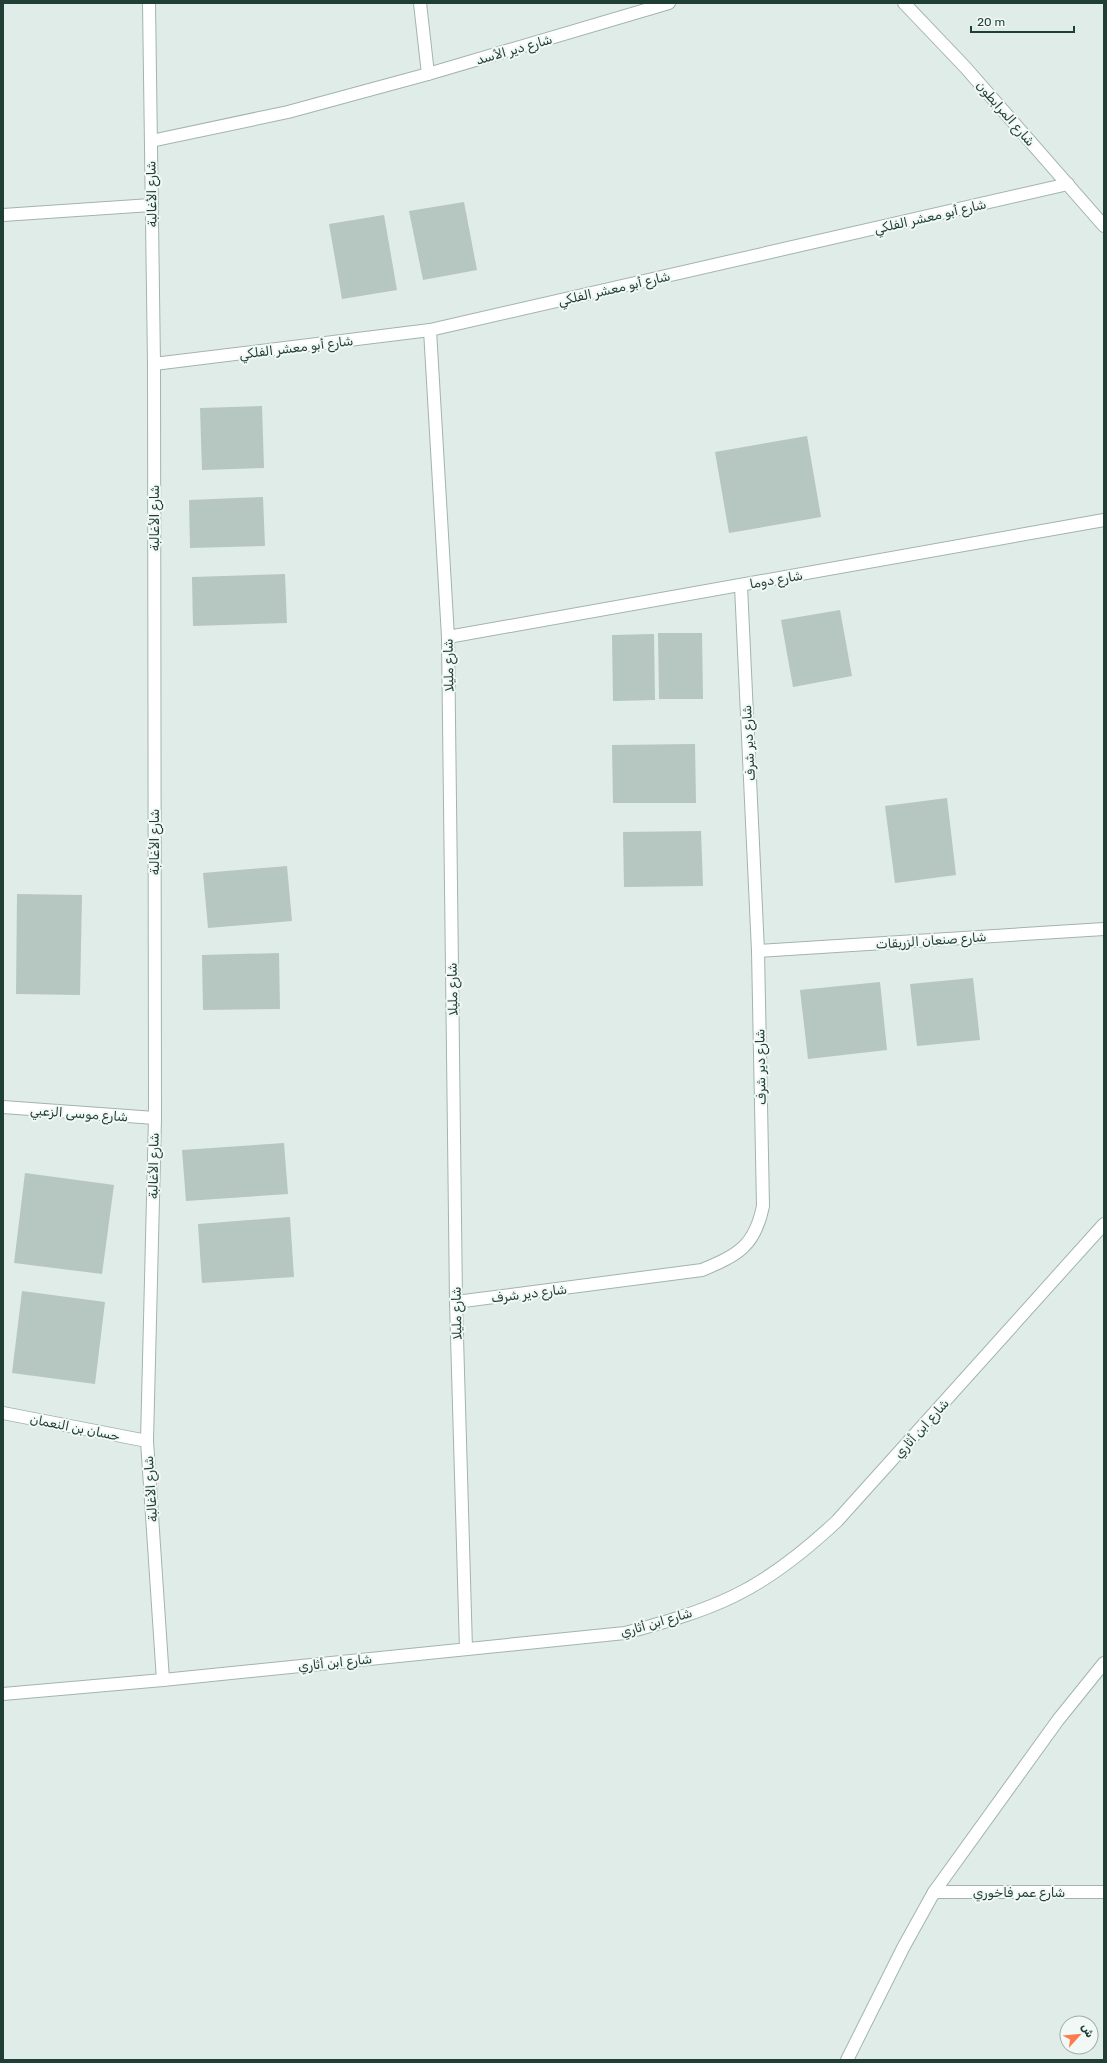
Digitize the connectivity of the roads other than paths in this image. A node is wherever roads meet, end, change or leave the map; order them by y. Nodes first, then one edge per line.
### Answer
1 (149, 3) edge
2 (420, 3) edge
3 (669, 3) edge
4 (904, 3) edge
5 (428, 74) junction
6 (150, 141) junction
7 (1068, 184) junction
8 (151, 206) junction
9 (3, 215) edge
10 (1104, 226) edge
11 (430, 330) junction
12 (154, 364) junction
13 (1104, 520) edge
14 (741, 586) junction
15 (448, 637) junction
16 (1104, 929) edge
17 (758, 951) junction
18 (3, 1107) edge
19 (154, 1118) junction
20 (1104, 1224) edge
21 (456, 1302) junction
22 (3, 1413) edge
23 (147, 1441) junction
24 (466, 1649) junction
25 (1104, 1663) edge
26 (163, 1680) junction
27 (3, 1694) edge
28 (934, 1892) junction
29 (1104, 1892) edge
30 (847, 2060) edge

1 - 6 street, شارع الأغالبة
2 - 5 street
3 - 5 street, شارع دير الأسد
4 - 7 street, شارع المرابطون
5 - 6 street, شارع دير الأسد
6 - 8 street, شارع الأغالبة
7 - 10 street, شارع المرابطون
7 - 11 street, شارع أبو معشر الفلكي
8 - 9 street
8 - 12 street, شارع الأغالبة
11 - 12 street, شارع أبو معشر الفلكي
11 - 15 street, شارع مليلا
12 - 19 street, شارع الأغالبة
13 - 14 street, شارع دوما
14 - 15 street, شارع دوما
14 - 17 street, شارع دير شرف
15 - 21 street, شارع مليلا
16 - 17 street, شارع صنعان الزريقات
17 - 21 street, شارع دير شرف
18 - 19 street, شارع موسى الزعبي
19 - 23 street, شارع الأغالبة
20 - 24 street, شارع ابن أثاري
21 - 24 street, شارع مليلا
22 - 23 street, حسان بن النعمان
23 - 26 street, شارع الأغالبة
24 - 26 street, شارع ابن أثاري
25 - 28 street
26 - 27 street, شارع ابن أثاري
28 - 29 street, شارع عمر فاخوري
28 - 30 street

